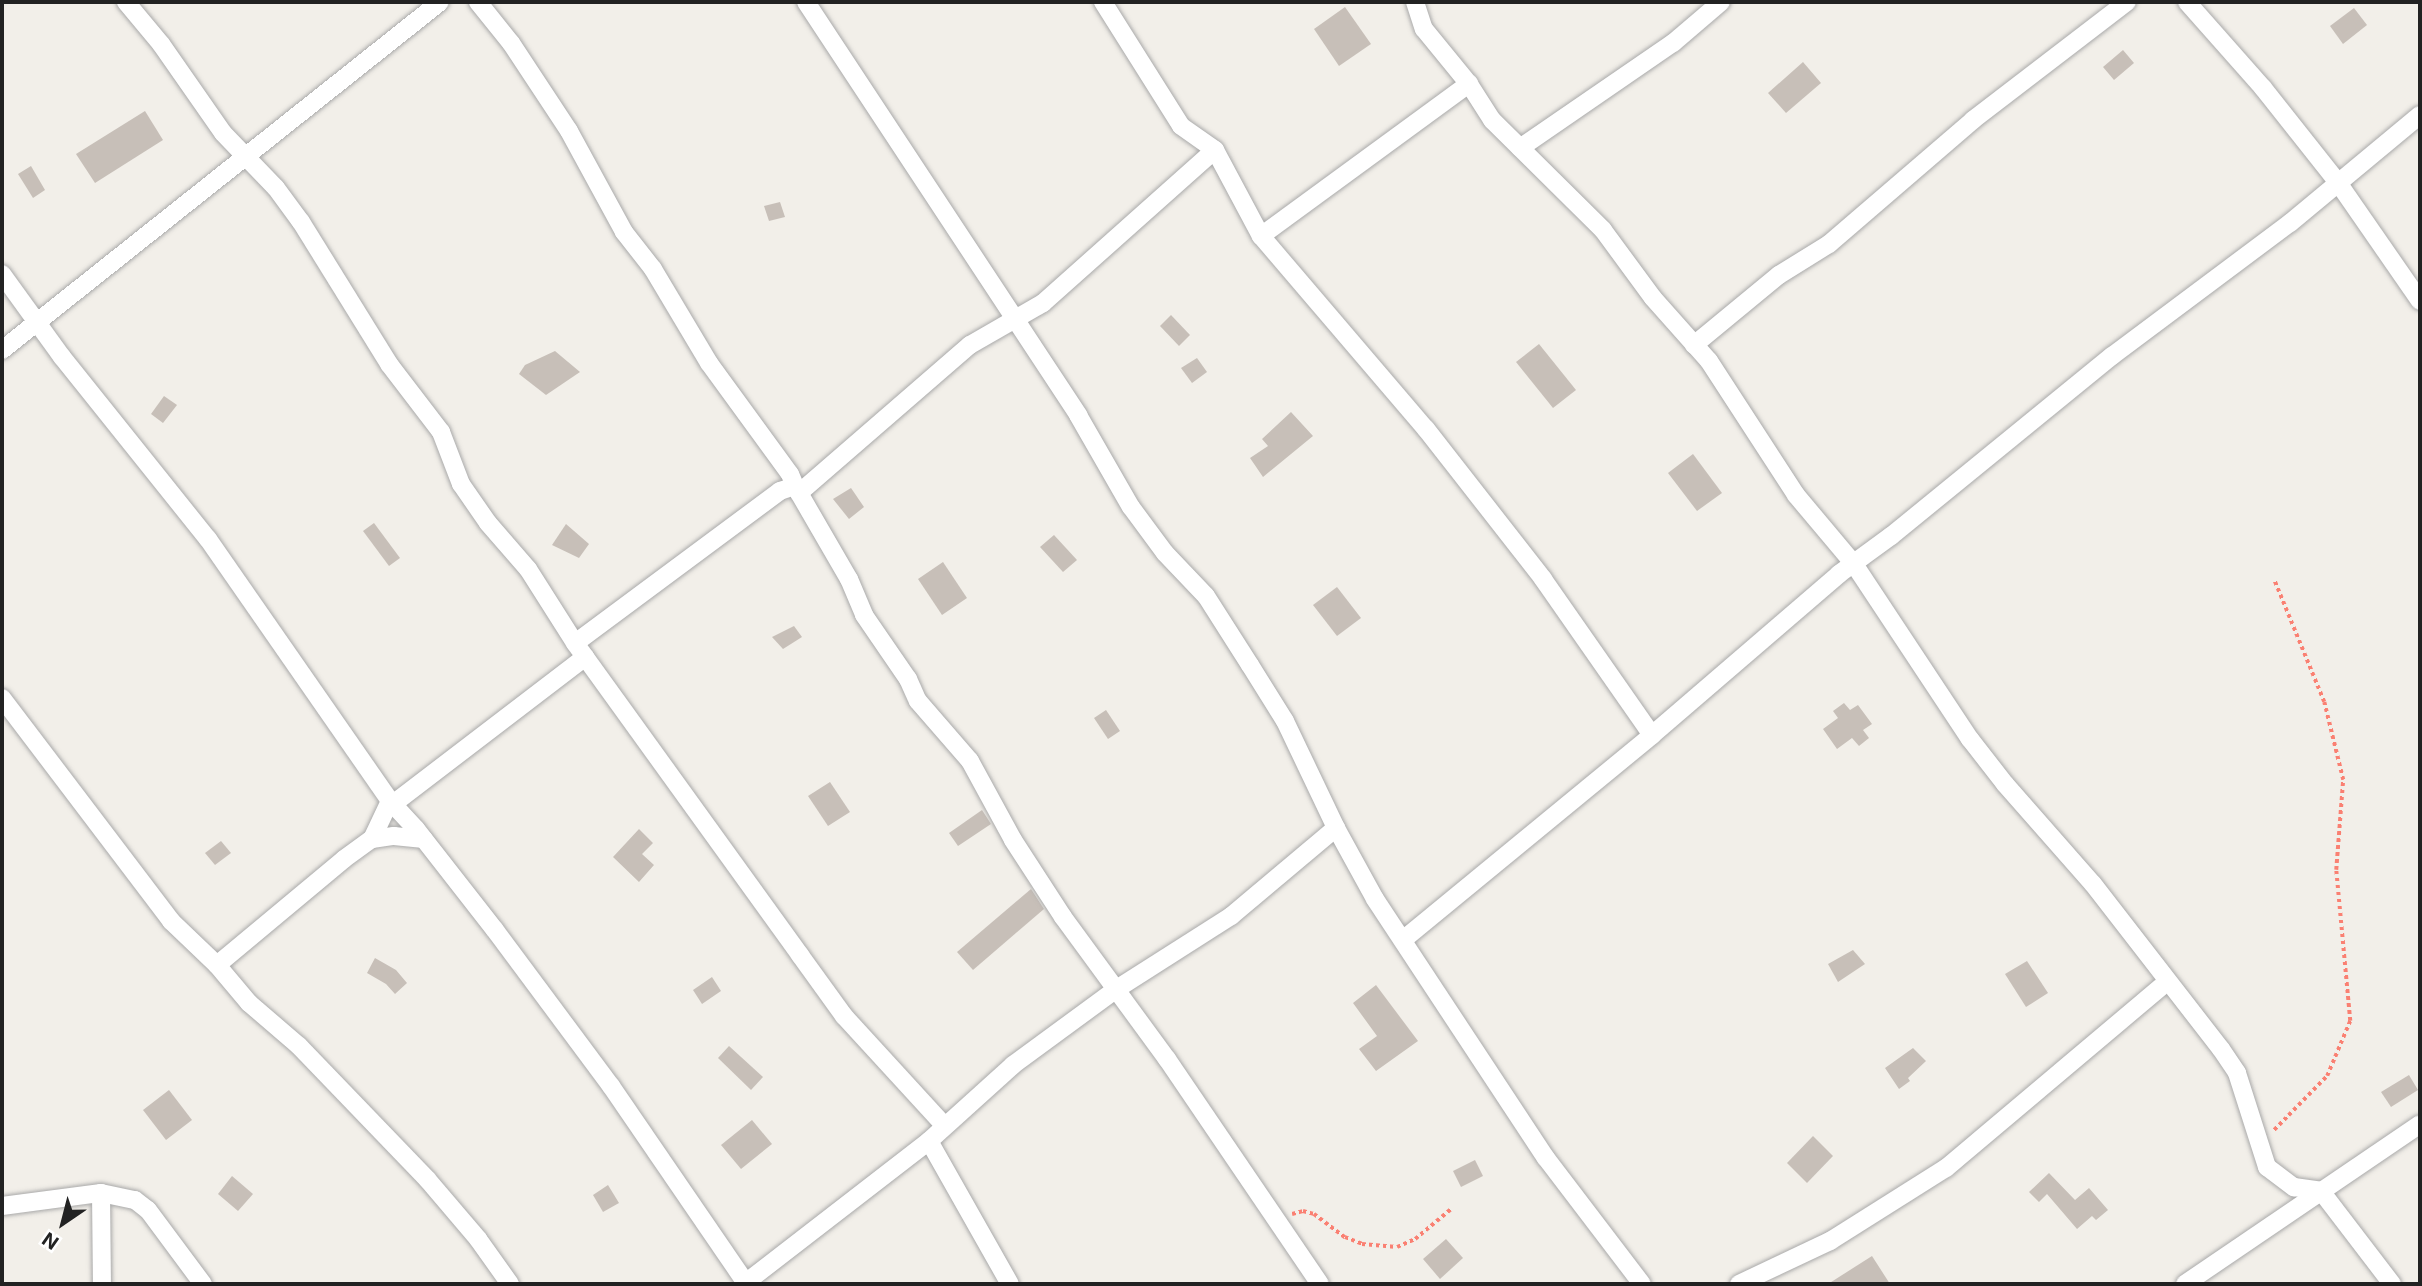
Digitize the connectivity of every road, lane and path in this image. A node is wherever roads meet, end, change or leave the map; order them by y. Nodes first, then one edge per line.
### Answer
1 (126, 2) edge
2 (440, 2) edge
3 (478, 2) edge
4 (806, 2) edge
5 (1103, 2) edge
6 (1415, 2) edge
7 (1721, 2) edge
8 (2127, 2) edge
9 (2187, 2) edge
10 (1469, 84) junction
11 (2420, 115) edge
12 (1520, 148) junction
13 (1214, 150) junction
14 (246, 157) junction
15 (2339, 184) junction
16 (1261, 236) junction
17 (2, 274) edge
18 (2420, 301) edge
19 (1015, 319) junction
20 (37, 321) junction
21 (1694, 345) junction
22 (2, 350) edge
23 (797, 489) junction
24 (1854, 564) junction
25 (2274, 580) dead end
26 (580, 650) junction
27 (2, 698) edge
28 (1651, 735) junction
29 (391, 803) junction
30 (1336, 828) junction
31 (372, 839) junction
32 (424, 839) junction
33 (1404, 939) junction
34 (217, 965) junction
35 (2161, 987) dead end
36 (1115, 990) junction
37 (2420, 1124) edge
38 (944, 1125) junction
39 (929, 1141) junction
40 (2259, 1144) junction
41 (2321, 1191) junction
42 (101, 1193) junction
43 (2, 1206) edge
44 (1451, 1209) dead end
45 (1278, 1221) junction
46 (745, 1283) edge
47 (102, 1284) edge
48 (203, 1284) edge
49 (510, 1284) edge
50 (1010, 1284) edge
51 (1320, 1284) edge
52 (1642, 1284) edge
53 (1739, 1284) edge
54 (2185, 1284) edge
55 (2392, 1284) edge

1 - 14 street
2 - 14 street
3 - 23 street
4 - 19 street
5 - 13 street
6 - 10 street
7 - 12 street
8 - 21 street
9 - 15 street
10 - 12 street
10 - 16 street
11 - 15 street
12 - 21 street
13 - 16 street
13 - 19 street
14 - 20 street
14 - 26 street
15 - 18 street
15 - 24 street
16 - 28 street
17 - 20 street
19 - 23 street
19 - 30 street
20 - 22 street
20 - 29 street
21 - 24 street
23 - 26 street
23 - 36 street
24 - 28 street
24 - 40 street
25 - 40 path
26 - 29 street
26 - 38 street
27 - 34 street
28 - 33 street
29 - 31 street
29 - 32 street
30 - 33 street
30 - 36 street
31 - 32 street
31 - 34 street
32 - 46 street
33 - 52 street
34 - 49 street
35 - 53 street
36 - 38 street
36 - 45 street
37 - 41 street
38 - 39 street
39 - 46 street
39 - 50 street
40 - 41 street
41 - 54 street
41 - 55 street
42 - 43 street
42 - 47 street
42 - 48 street
44 - 45 path
45 - 51 street

